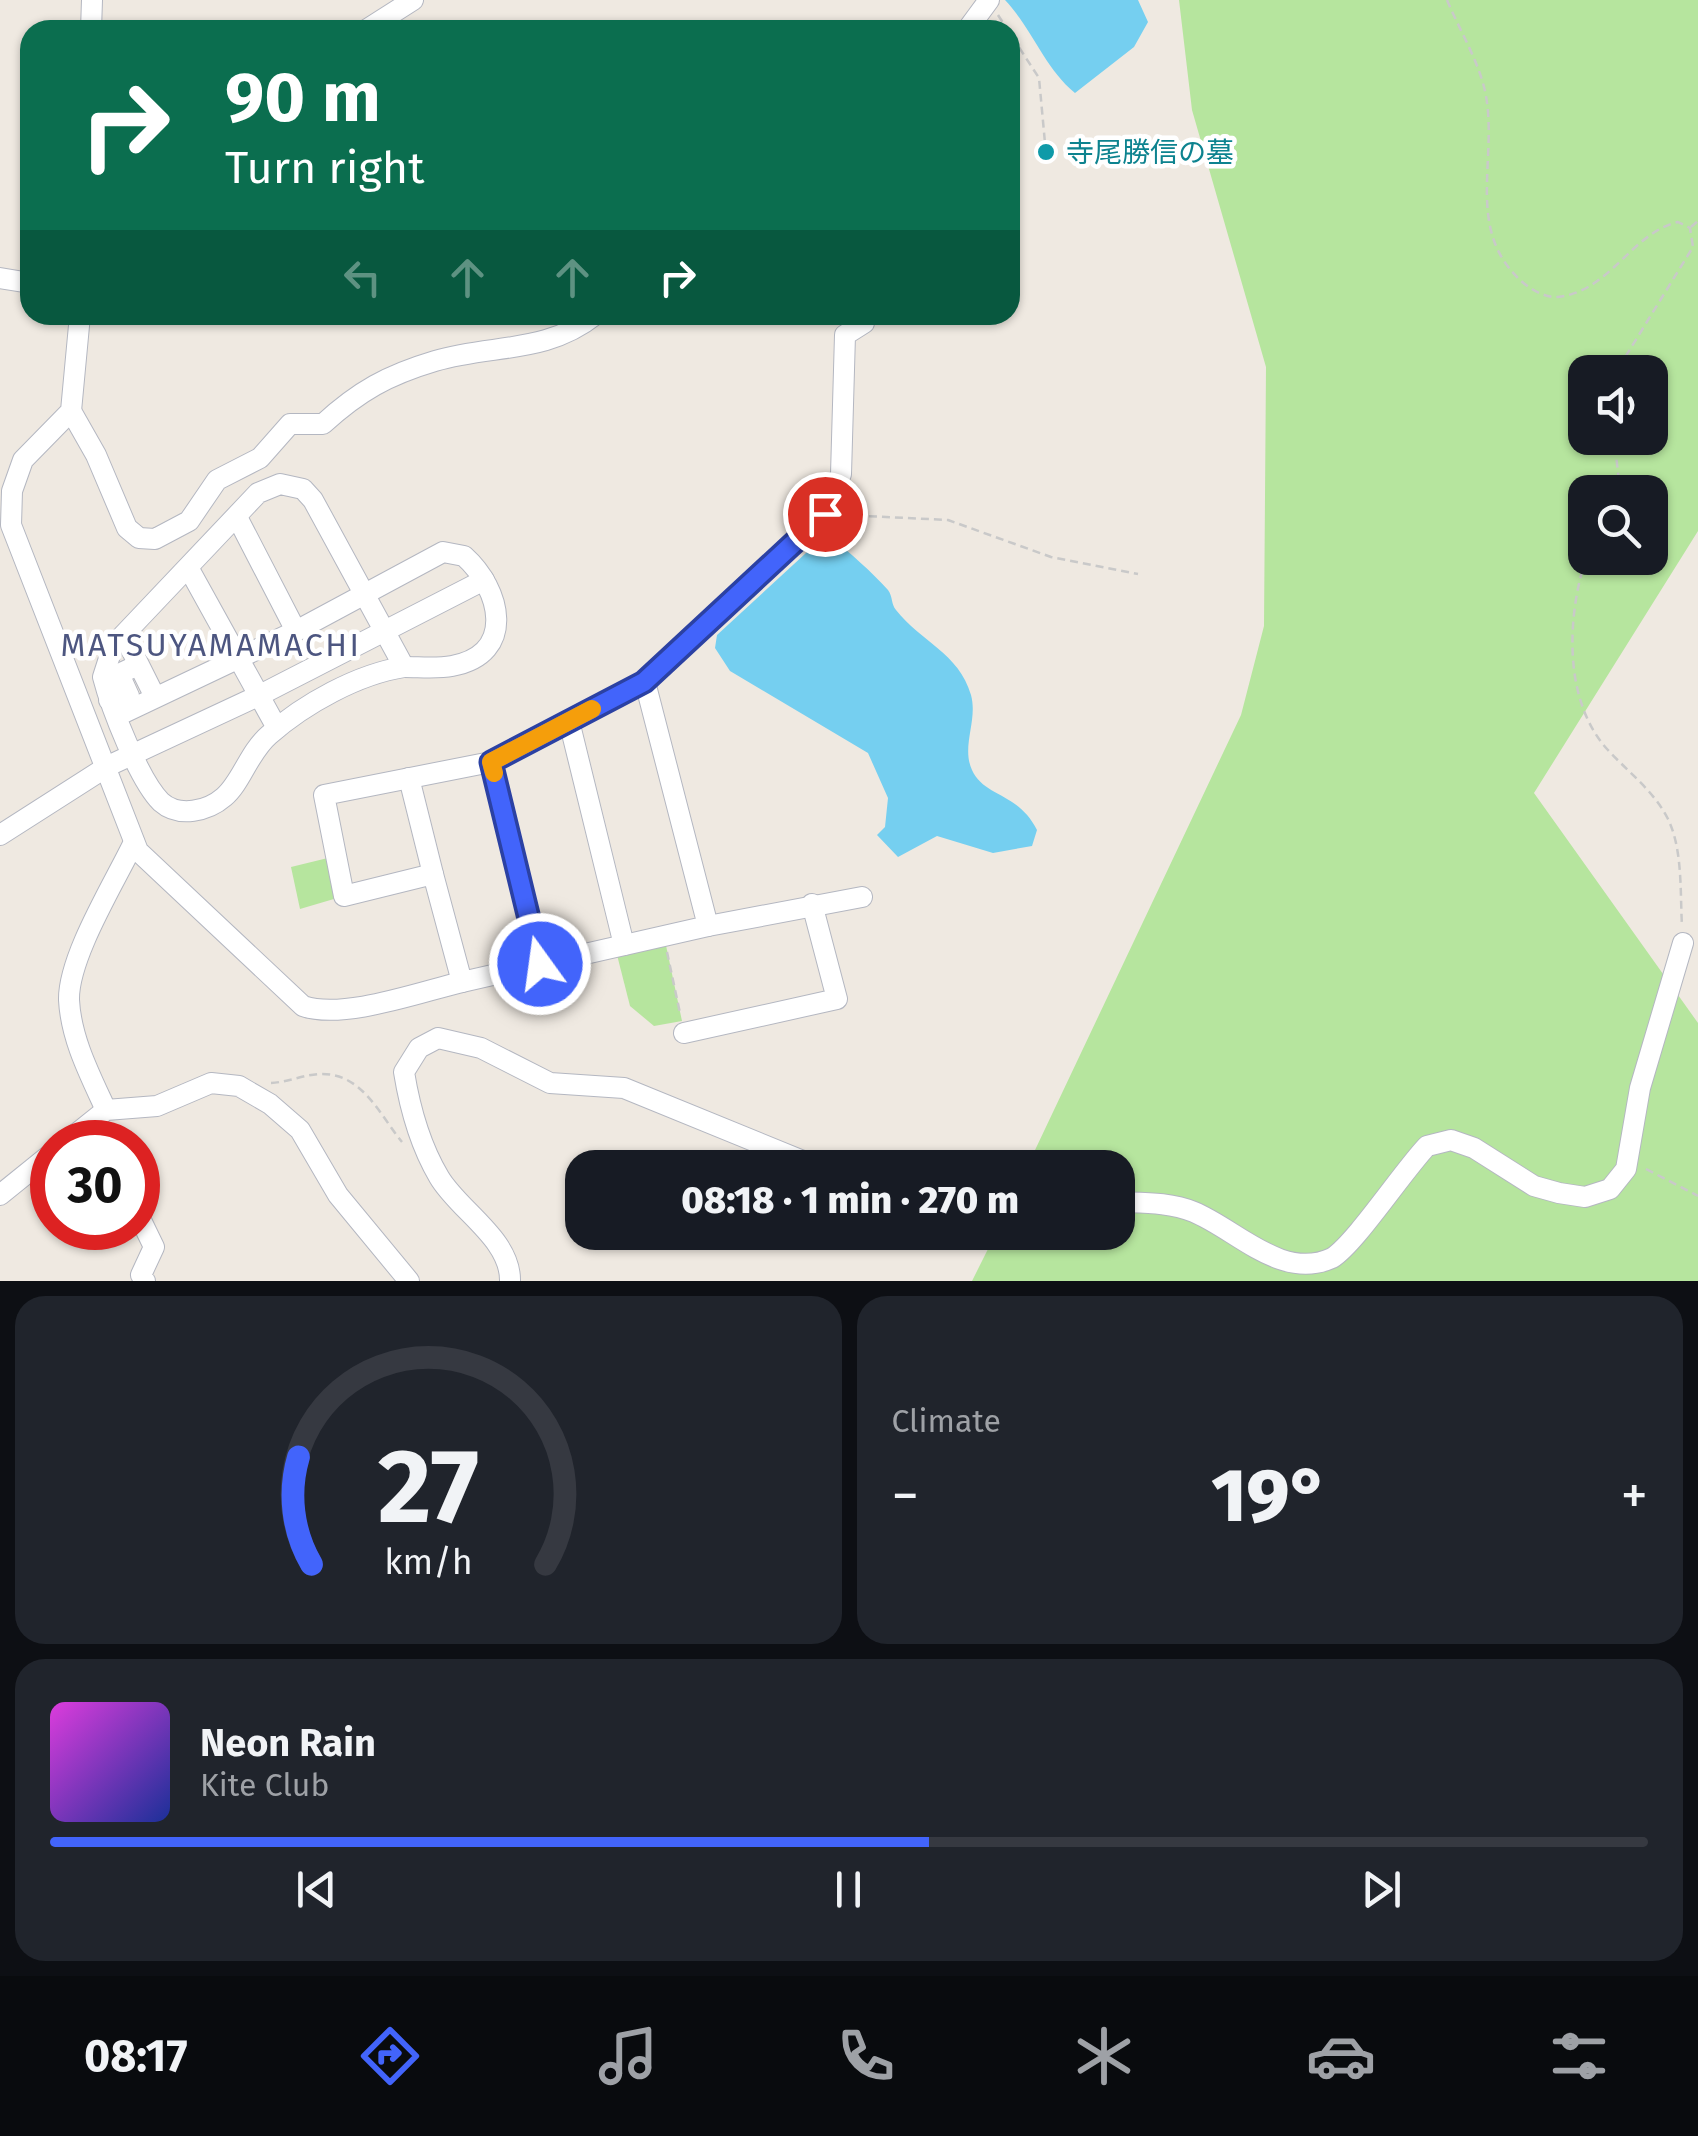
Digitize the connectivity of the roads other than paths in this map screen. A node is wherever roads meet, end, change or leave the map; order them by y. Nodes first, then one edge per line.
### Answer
1 (413, 0) edge
2 (382, 20) edge
3 (79, 325) edge
4 (582, 325) edge
5 (860, 325) edge
6 (71, 411) junction
7 (237, 517) junction
8 (189, 569) junction
9 (484, 580) junction
10 (362, 596) junction
11 (296, 631) junction
12 (385, 631) junction
13 (124, 635) junction
14 (238, 656) junction
15 (138, 665) junction
16 (404, 667) junction
17 (644, 682) junction
18 (260, 694) junction
19 (155, 697) junction
20 (113, 708) junction
21 (570, 721) junction
22 (278, 728) junction
23 (136, 756) junction
24 (491, 762) junction
25 (108, 766) junction
26 (409, 778) junction
27 (0, 835) edge
28 (134, 842) junction
29 (433, 874) junction
30 (862, 897) dead end
31 (812, 904) junction
32 (708, 926) junction
33 (1683, 942) road end
34 (624, 945) junction
35 (540, 964) junction
36 (462, 982) junction
37 (684, 1033) road end
38 (100, 1116) junction
39 (95, 1120) edge
40 (100, 1120) edge
41 (776, 1150) edge
42 (30, 1171) edge
43 (0, 1195) edge
44 (1135, 1203) edge
45 (153, 1250) edge
46 (145, 1281) edge
47 (409, 1281) edge
48 (510, 1281) edge

1 - 2 street
3 - 6 street
4 - 6 street
5 - 17 street
6 - 25 street
7 - 8 street
7 - 10 street
7 - 11 street
8 - 13 street
8 - 14 street
9 - 10 street
9 - 12 street
9 - 16 street
10 - 11 street
10 - 12 street
11 - 14 street
12 - 16 street
12 - 18 street
13 - 15 street
13 - 20 street
14 - 18 street
14 - 19 street
15 - 19 street
15 - 20 street
16 - 22 street
17 - 21 street
17 - 32 street
18 - 22 street
18 - 23 street
19 - 20 street
20 - 23 street
21 - 24 street
21 - 34 street
22 - 23 street
23 - 25 street
24 - 26 street
24 - 35 street
25 - 27 street
25 - 28 street
26 - 29 street
26 - 29 street
28 - 36 street
28 - 38 street
29 - 36 street
30 - 31 street
31 - 32 street
31 - 37 street
32 - 34 street
33 - 44 street
34 - 35 street
35 - 36 street
38 - 39 street
38 - 40 street
38 - 47 street
41 - 48 street
42 - 43 street
45 - 46 street

